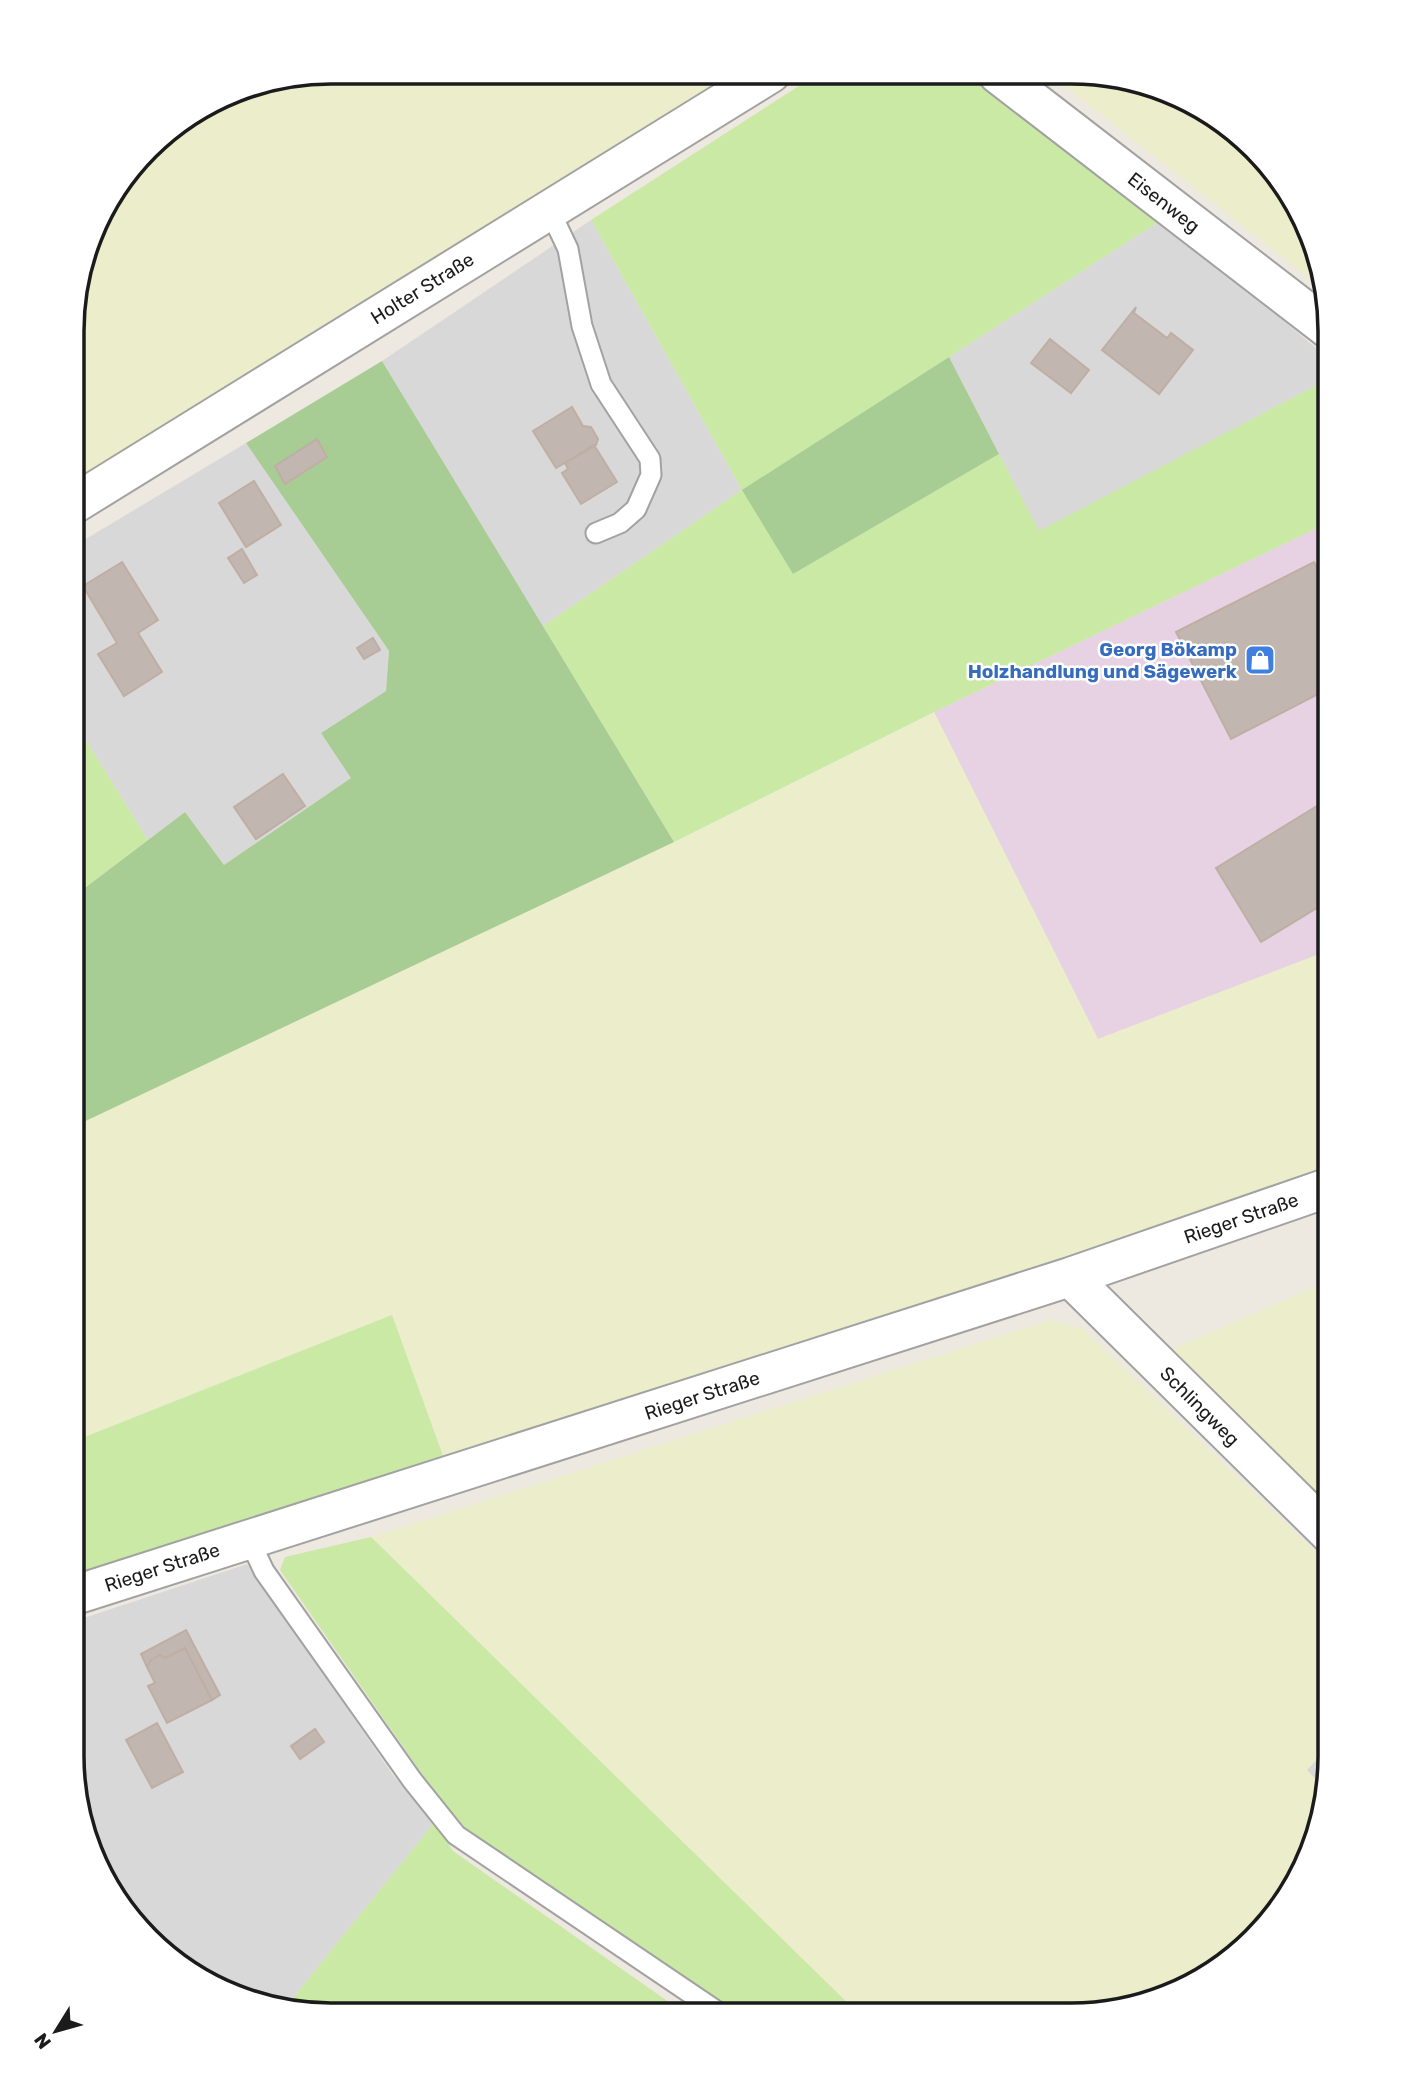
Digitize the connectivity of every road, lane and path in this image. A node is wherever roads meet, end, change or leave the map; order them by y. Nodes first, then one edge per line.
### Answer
1 (752, 84) edge
2 (1011, 84) edge
3 (549, 209) junction
4 (1317, 320) edge
5 (84, 498) edge
6 (596, 533) dead end
7 (1317, 1191) edge
8 (1070, 1277) junction
9 (1317, 1521) edge
10 (249, 1539) junction
11 (84, 1592) edge
12 (706, 2003) edge

1 - 3 street, Holter Straße
2 - 4 street, Eisenweg
3 - 5 street, Holter Straße
3 - 6 lane
7 - 8 street, Rieger Straße
8 - 9 street, Schlingweg
8 - 10 street, Rieger Straße
10 - 11 street, Rieger Straße
10 - 12 lane

